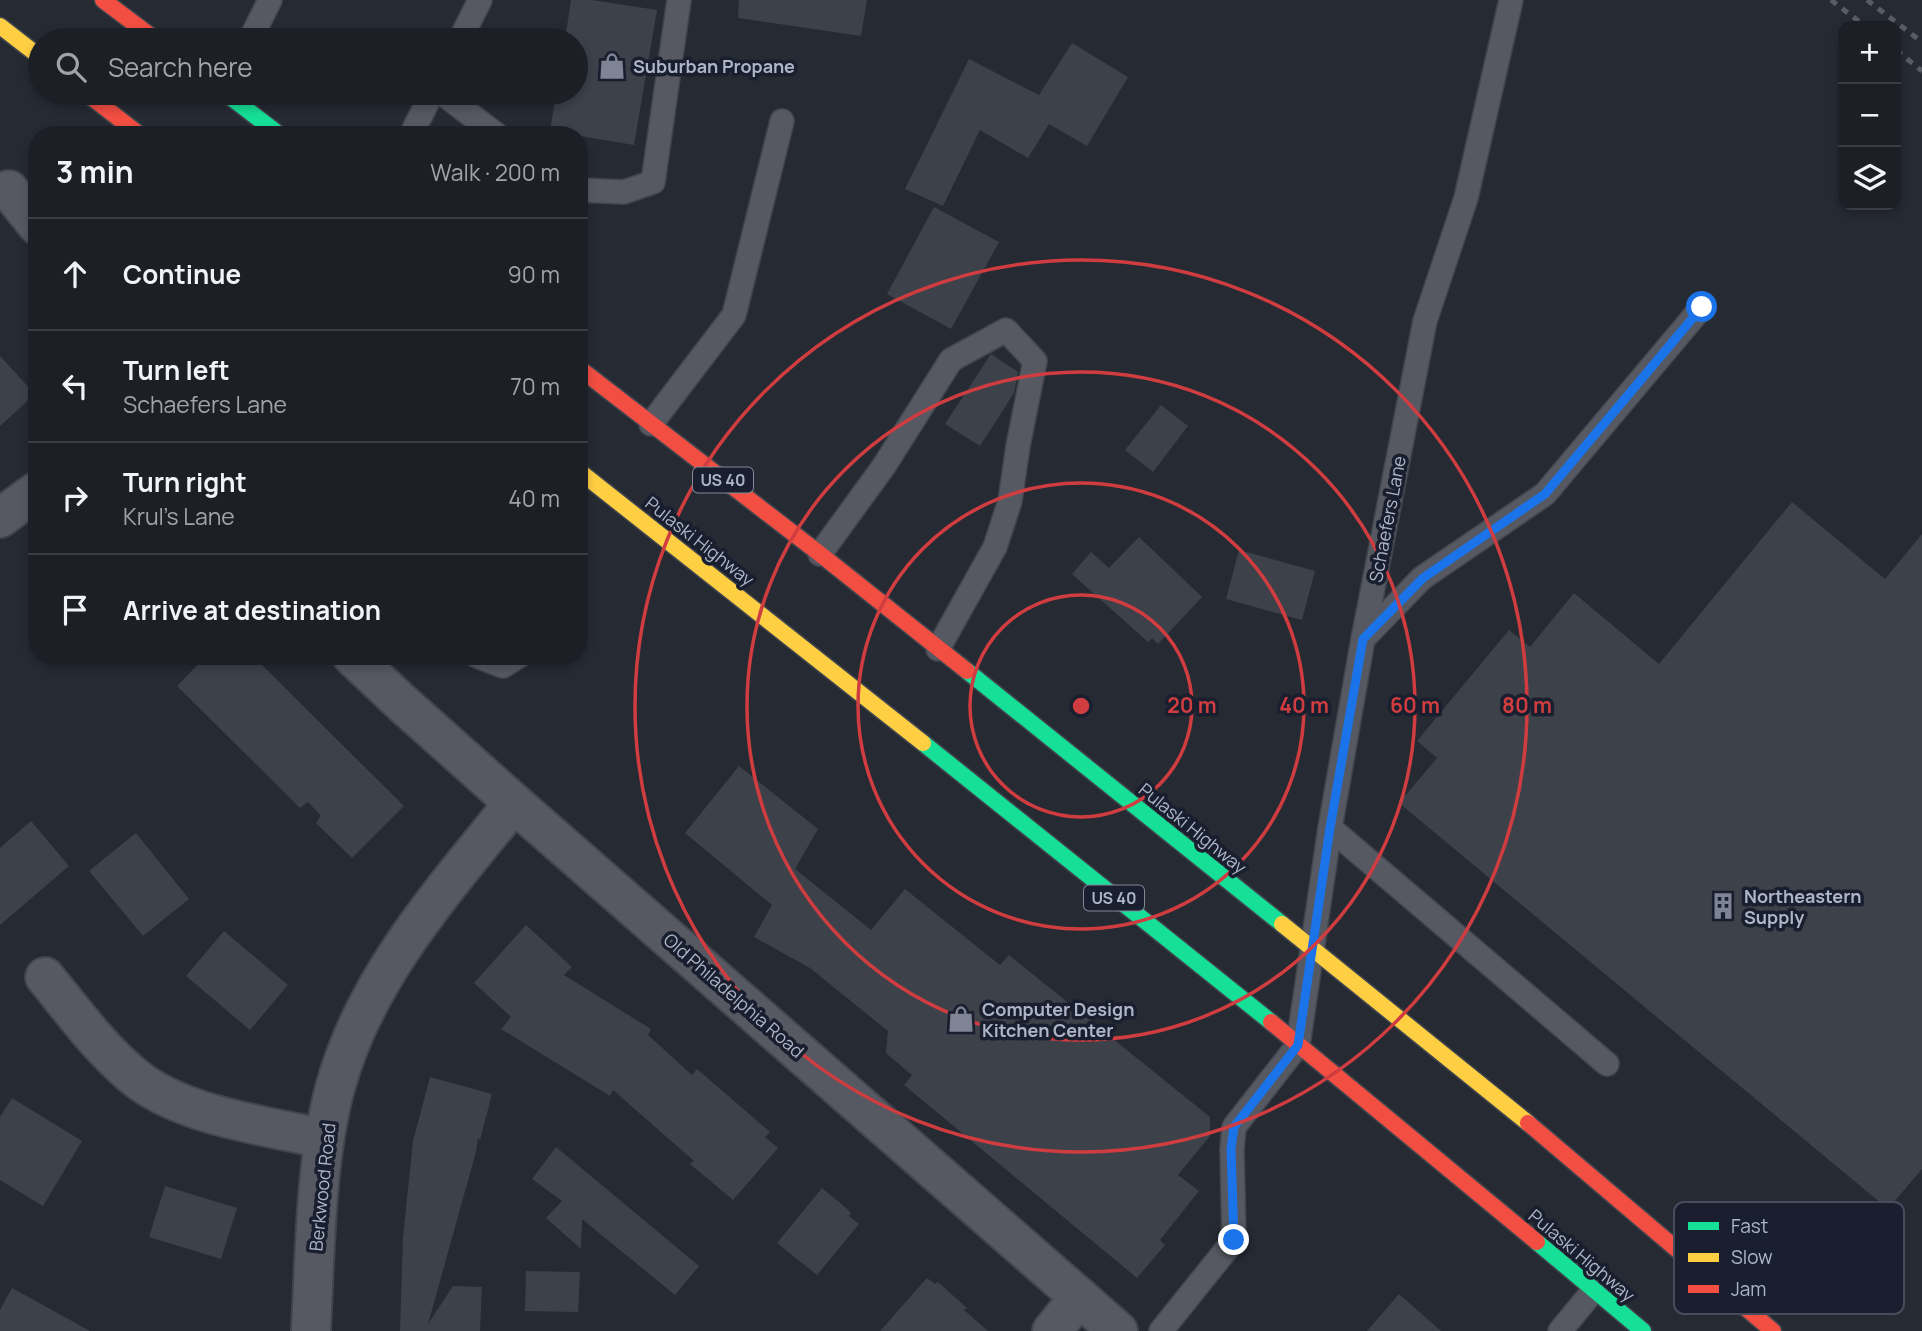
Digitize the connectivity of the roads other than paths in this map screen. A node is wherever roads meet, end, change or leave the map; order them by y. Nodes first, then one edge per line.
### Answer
1 (103, 0) edge
2 (270, 0) edge
3 (480, 0) edge
4 (679, 0) edge
5 (1511, 0) edge
6 (0, 26) edge
7 (140, 28) edge
8 (256, 28) edge
9 (466, 28) edge
10 (28, 48) edge
11 (101, 105) edge
12 (241, 105) edge
13 (426, 105) edge
14 (458, 105) edge
15 (782, 121) dead end
16 (128, 126) edge
17 (268, 126) edge
18 (416, 126) edge
19 (485, 126) edge
20 (9, 190) dead end
21 (588, 191) edge
22 (28, 214) edge
23 (1702, 307) dead end
24 (588, 375) edge
25 (651, 424) junction
26 (588, 478) edge
27 (28, 498) edge
28 (0, 518) edge
29 (820, 554) junction
30 (1363, 639) junction
31 (938, 649) junction
32 (362, 665) edge
33 (514, 803) junction
34 (1330, 828) junction
35 (1311, 947) junction
36 (45, 977) dead end
37 (1298, 1045) junction
38 (1607, 1064) dead end
39 (324, 1139) junction
40 (1674, 1247) edge
41 (1594, 1290) junction
42 (1079, 1297) junction
43 (1753, 1314) edge
44 (311, 1331) edge
45 (1052, 1331) edge
46 (1118, 1331) edge
47 (1161, 1331) edge
48 (1560, 1331) edge
49 (1643, 1331) edge
50 (1773, 1331) edge

1 - 7 highway
2 - 8 lane
3 - 9 lane
4 - 21 lane
5 - 30 lane, Schaefers Lane
6 - 10 highway
11 - 16 highway
12 - 17 highway
13 - 18 lane
14 - 19 lane
15 - 25 lane
20 - 22 street
23 - 30 lane
24 - 25 highway, Pulaski Highway / US 40
25 - 29 highway, Pulaski Highway / US 40
26 - 37 highway, Pulaski Highway / US 40
27 - 28 street
29 - 31 highway, Pulaski Highway / US 40
29 - 31 lane
30 - 34 lane, Schaefers Lane
31 - 35 highway, Pulaski Highway / US 40
32 - 33 street, Old Philadelphia Road
33 - 39 street, Berkwood Road
33 - 42 street, Old Philadelphia Road
34 - 35 lane, Schaefers Lane
34 - 38 lane
35 - 37 lane, Schaefers Lane
35 - 40 highway, Pulaski Highway / US 40
36 - 39 street
37 - 41 highway, Pulaski Highway / US 40
37 - 47 lane
39 - 44 street, Berkwood Road
41 - 48 lane
41 - 49 highway, Pulaski Highway / US 40
42 - 45 street
42 - 46 street, Old Philadelphia Road
43 - 50 highway, Pulaski Highway / US 40

